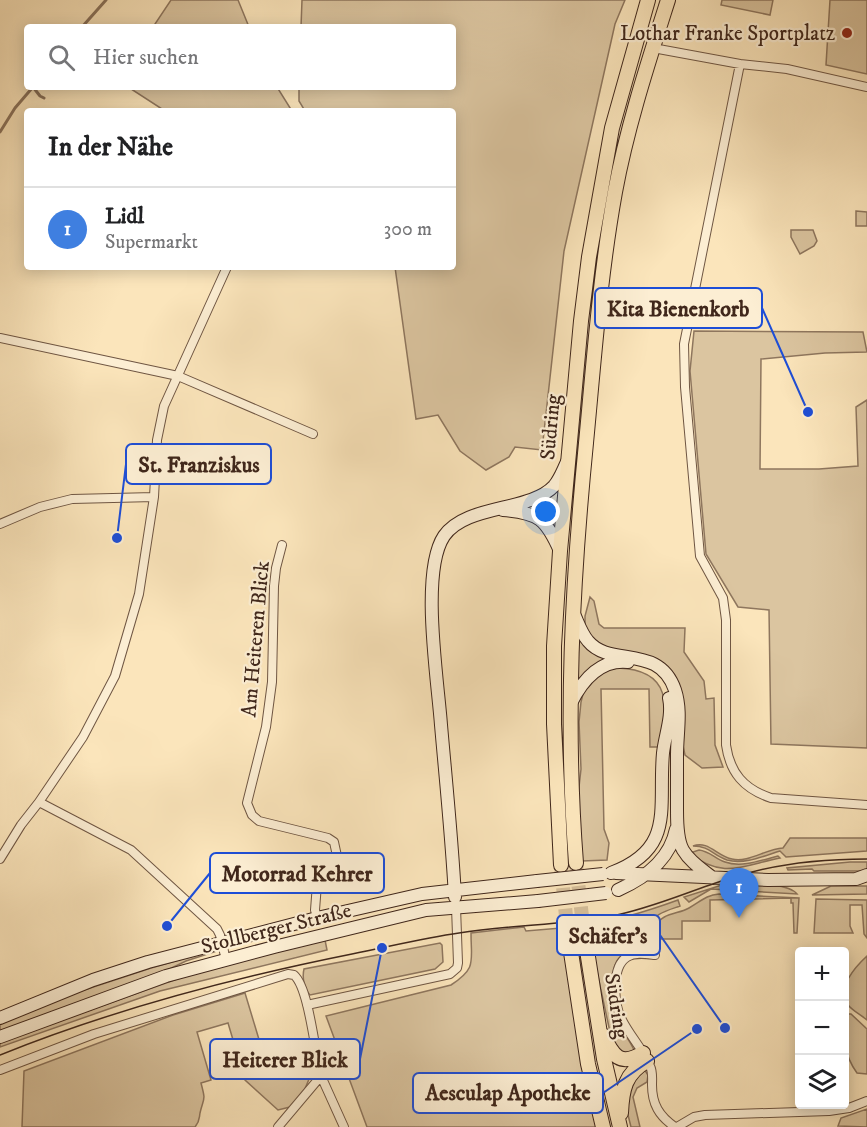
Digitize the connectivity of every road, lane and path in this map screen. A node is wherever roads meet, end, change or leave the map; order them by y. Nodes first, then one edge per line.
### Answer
1 (648, 0) edge
2 (668, 0) edge
3 (653, 48) junction
4 (740, 64) junction
5 (867, 87) edge
6 (226, 270) edge
7 (0, 338) edge
8 (178, 376) junction
9 (313, 434) dead end
10 (568, 461) junction
11 (154, 497) junction
12 (490, 511) junction
13 (0, 524) edge
14 (282, 545) dead end
15 (560, 552) junction
16 (572, 609) junction
17 (569, 706) junction
18 (39, 802) junction
19 (867, 805) edge
20 (677, 819) junction
21 (650, 846) junction
22 (0, 859) edge
23 (576, 863) tunnel mouth
24 (561, 865) tunnel mouth
25 (607, 874) junction
26 (652, 877) junction
27 (713, 878) junction
28 (863, 879) edge
29 (455, 889) junction
30 (456, 906) junction
31 (317, 918) junction
32 (583, 925) tunnel mouth
33 (567, 926) tunnel mouth
34 (223, 943) junction
35 (655, 955) dead end
36 (226, 960) junction
37 (307, 1005) junction
38 (0, 1018) edge
39 (597, 1019) junction
40 (0, 1037) edge
41 (645, 1057) junction
42 (0, 1070) edge
43 (321, 1076) junction
44 (867, 1101) edge
45 (278, 1127) edge
46 (345, 1127) edge
47 (603, 1127) edge
48 (621, 1127) edge
49 (676, 1127) edge

1 - 10 main road, Südring
2 - 3 main road, Südring
3 - 4 street
3 - 16 main road, Südring
4 - 5 street
4 - 19 street
6 - 8 street
7 - 8 street
8 - 9 street
8 - 11 street
10 - 12 main road
10 - 15 main road, Südring
11 - 13 street
11 - 18 street
12 - 15 main road
12 - 29 main road
14 - 31 street, Am Heiteren Blick
15 - 24 main road, Südring
16 - 17 main road, Südring
16 - 20 main road
17 - 21 main road
17 - 23 main road, Südring
18 - 22 street
18 - 34 street
20 - 26 main road
20 - 27 main road
21 - 25 main road
21 - 26 main road
25 - 26 main road, Stollberger Straße
25 - 29 main road, Stollberger Straße, bridge
26 - 27 main road, Stollberger Straße
26 - 30 main road, Stollberger Straße, bridge
27 - 28 main road, Stollberger Straße
29 - 30 main road
29 - 31 main road, Stollberger Straße
30 - 36 main road, Stollberger Straße
30 - 37 street
31 - 34 main road, Stollberger Straße
32 - 39 main road, Südring
33 - 47 main road, Südring
34 - 36 street
34 - 38 main road, Stollberger Straße
35 - 41 street
36 - 40 main road, Stollberger Straße
37 - 42 street
37 - 43 street
39 - 41 main road
39 - 48 main road, Südring
41 - 48 main road
41 - 49 street
43 - 45 street
43 - 46 street
44 - 49 street

